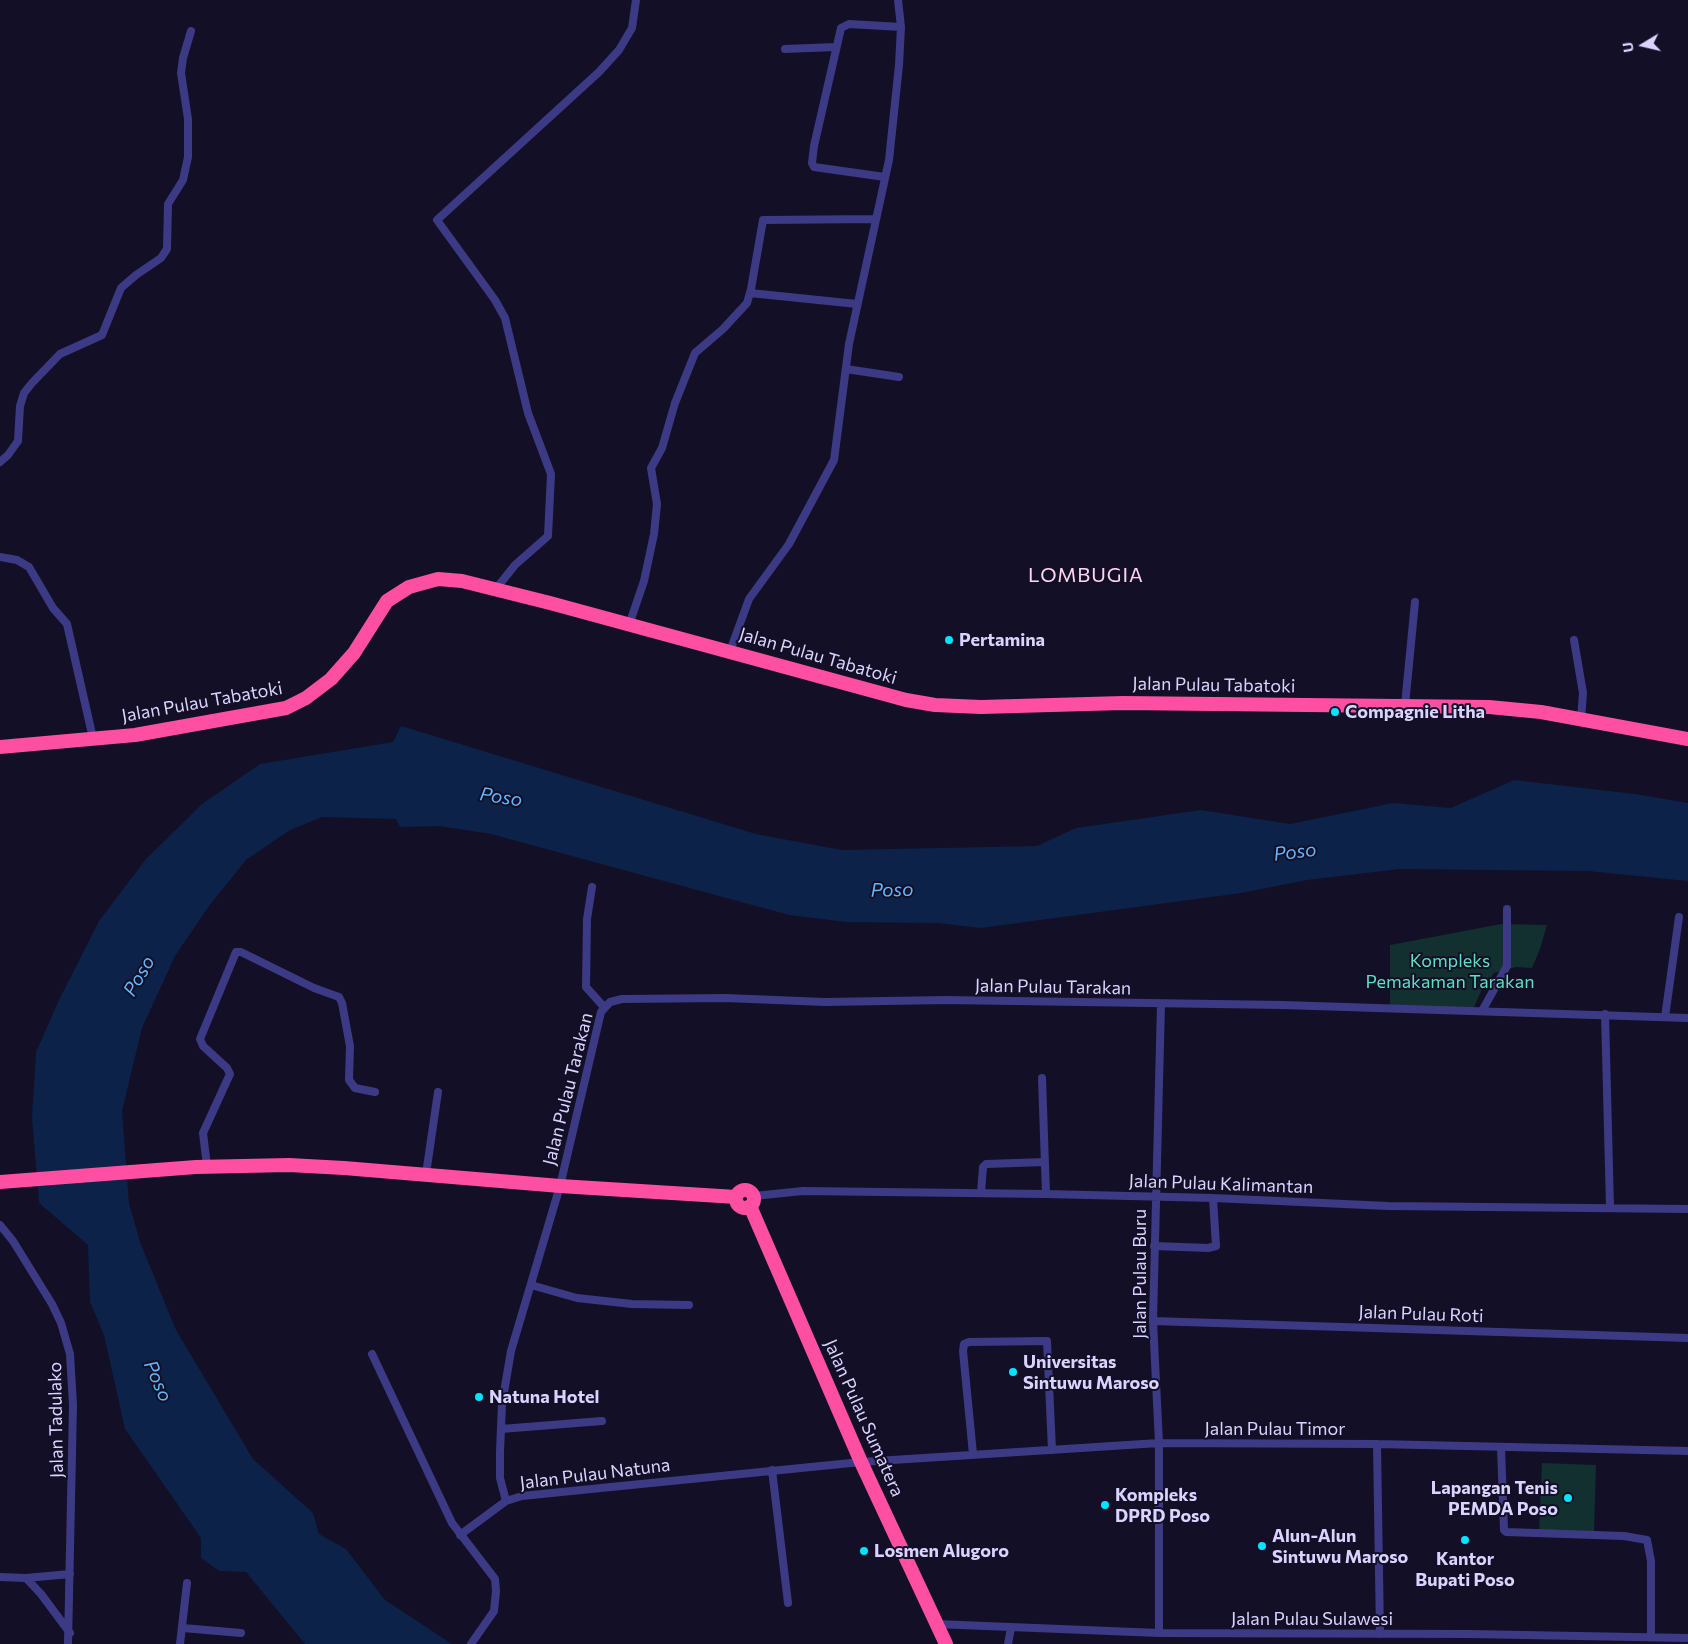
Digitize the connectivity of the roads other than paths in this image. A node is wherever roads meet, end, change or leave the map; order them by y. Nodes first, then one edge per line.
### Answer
1 (636, 0) edge
2 (898, 0) edge
3 (901, 27) junction
4 (191, 31) dead end
5 (836, 47) junction
6 (785, 49) dead end
7 (885, 177) junction
8 (875, 219) junction
9 (750, 293) junction
10 (858, 304) junction
11 (846, 369) junction
12 (899, 376) dead end
13 (0, 462) edge
14 (0, 557) edge
15 (495, 590) junction
16 (1415, 602) dead end
17 (628, 625) junction
18 (1574, 640) dead end
19 (730, 650) junction
20 (1405, 705) junction
21 (1581, 719) junction
22 (95, 738) junction
23 (1688, 739) edge
24 (0, 747) edge
25 (592, 887) dead end
26 (1507, 909) dead end
27 (1679, 917) dead end
28 (1161, 1004) junction
29 (604, 1007) junction
30 (1482, 1011) junction
31 (1605, 1014) junction
32 (1666, 1017) junction
33 (1688, 1018) edge
34 (1042, 1078) dead end
35 (376, 1092) dead end
36 (438, 1092) dead end
37 (1045, 1162) junction
38 (202, 1167) junction
39 (426, 1174) junction
40 (4, 1182) edge
41 (560, 1186) junction
42 (981, 1193) junction
43 (1046, 1194) junction
44 (1155, 1196) junction
45 (1213, 1198) junction
46 (752, 1201) junction
47 (1610, 1207) junction
48 (1688, 1209) edge
49 (0, 1225) edge
50 (1154, 1246) junction
51 (531, 1285) junction
52 (689, 1305) dead end
53 (1153, 1321) junction
54 (1688, 1338) edge
55 (372, 1354) dead end
56 (602, 1421) dead end
57 (501, 1429) junction
58 (1159, 1443) junction
59 (1377, 1444) junction
60 (1501, 1448) junction
61 (1052, 1450) junction
62 (1688, 1451) edge
63 (973, 1454) junction
64 (862, 1462) junction
65 (772, 1470) junction
66 (506, 1501) junction
67 (460, 1536) junction
68 (70, 1574) junction
69 (0, 1577) edge
70 (26, 1578) junction
71 (187, 1583) dead end
72 (788, 1603) dead end
73 (936, 1624) junction
74 (182, 1628) junction
75 (1011, 1628) junction
76 (70, 1633) junction
77 (241, 1633) dead end
78 (1159, 1633) junction
79 (1258, 1634) junction
80 (1380, 1634) junction
81 (1651, 1637) junction
82 (1688, 1638) edge
83 (1611, 1641) edge
84 (68, 1644) edge
85 (180, 1644) edge
86 (470, 1644) edge
87 (946, 1644) edge
88 (1008, 1644) edge
89 (1258, 1644) edge

1 - 15 street
2 - 3 street
3 - 5 street
3 - 7 street
4 - 13 street
5 - 6 street
5 - 7 street
7 - 8 street
8 - 9 street
8 - 10 street
9 - 10 street
9 - 17 street
10 - 11 street
11 - 12 street
11 - 19 street
14 - 22 street
15 - 17 highway, Jalan Pulau Tabatoki
15 - 22 highway, Jalan Pulau Tabatoki
16 - 20 street
17 - 19 highway, Jalan Pulau Tabatoki
18 - 21 street
19 - 20 highway, Jalan Pulau Tabatoki
20 - 21 highway, Jalan Pulau Tabatoki
21 - 23 highway, Jalan Pulau Tabatoki
22 - 24 highway, Jalan Pulau Tabatoki
25 - 29 street
26 - 30 street
27 - 32 street
28 - 29 street, Jalan Pulau Tarakan
28 - 30 street, Jalan Pulau Tarakan
28 - 44 street, Jalan Pulau Buru
29 - 41 street, Jalan Pulau Tarakan
30 - 31 street, Jalan Pulau Tarakan
31 - 32 street, Jalan Pulau Tarakan
31 - 47 street
32 - 33 street, Jalan Pulau Tarakan
34 - 37 street
35 - 38 street
36 - 39 street
37 - 42 street
37 - 43 street
38 - 39 highway
38 - 40 highway
39 - 41 highway
41 - 46 highway
41 - 51 street, Jalan Pulau Natuna
42 - 43 street, Jalan Pulau Kalimantan
42 - 46 street, Jalan Pulau Kalimantan
43 - 44 street, Jalan Pulau Kalimantan
44 - 45 street, Jalan Pulau Kalimantan
44 - 50 street, Jalan Pulau Buru
45 - 47 street, Jalan Pulau Kalimantan
45 - 50 street
46 - 64 highway, Jalan Pulau Sumatera
47 - 48 street, Jalan Pulau Kalimantan
49 - 68 street, Jalan Tadulako
50 - 53 street, Jalan Pulau Buru
51 - 52 street
51 - 57 street, Jalan Pulau Natuna
53 - 54 street, Jalan Pulau Roti
53 - 58 street, Jalan Pulau Buru
55 - 67 street
56 - 57 street
57 - 66 street, Jalan Pulau Natuna
58 - 59 street, Jalan Pulau Timor
58 - 61 street, Jalan Pulau Timor
58 - 78 street, Jalan Pulau Buru
59 - 60 street, Jalan Pulau Timor
59 - 80 street
60 - 62 street, Jalan Pulau Timor
60 - 81 street
61 - 63 street, Jalan Pulau Timor
61 - 63 street
63 - 64 street, Jalan Pulau Timor
64 - 65 street, Jalan Pulau Natuna
64 - 73 highway, Jalan Pulau Sumatera
65 - 66 street, Jalan Pulau Natuna
65 - 72 street
66 - 67 street
67 - 86 street
68 - 70 street
68 - 76 street, Jalan Tadulako
69 - 70 street
70 - 76 street
71 - 74 street
73 - 75 street, Jalan Pulau Sulawesi
73 - 87 highway, Jalan Pulau Sumatera
74 - 77 street
74 - 85 street
75 - 78 street, Jalan Pulau Sulawesi
75 - 88 street
76 - 84 street
78 - 79 street, Jalan Pulau Sulawesi
79 - 80 street, Jalan Pulau Sulawesi
79 - 89 street
80 - 83 street, Jalan Pulau Sulawesi
81 - 82 street, Jalan Pulau Sulawesi
81 - 83 street, Jalan Pulau Sulawesi

